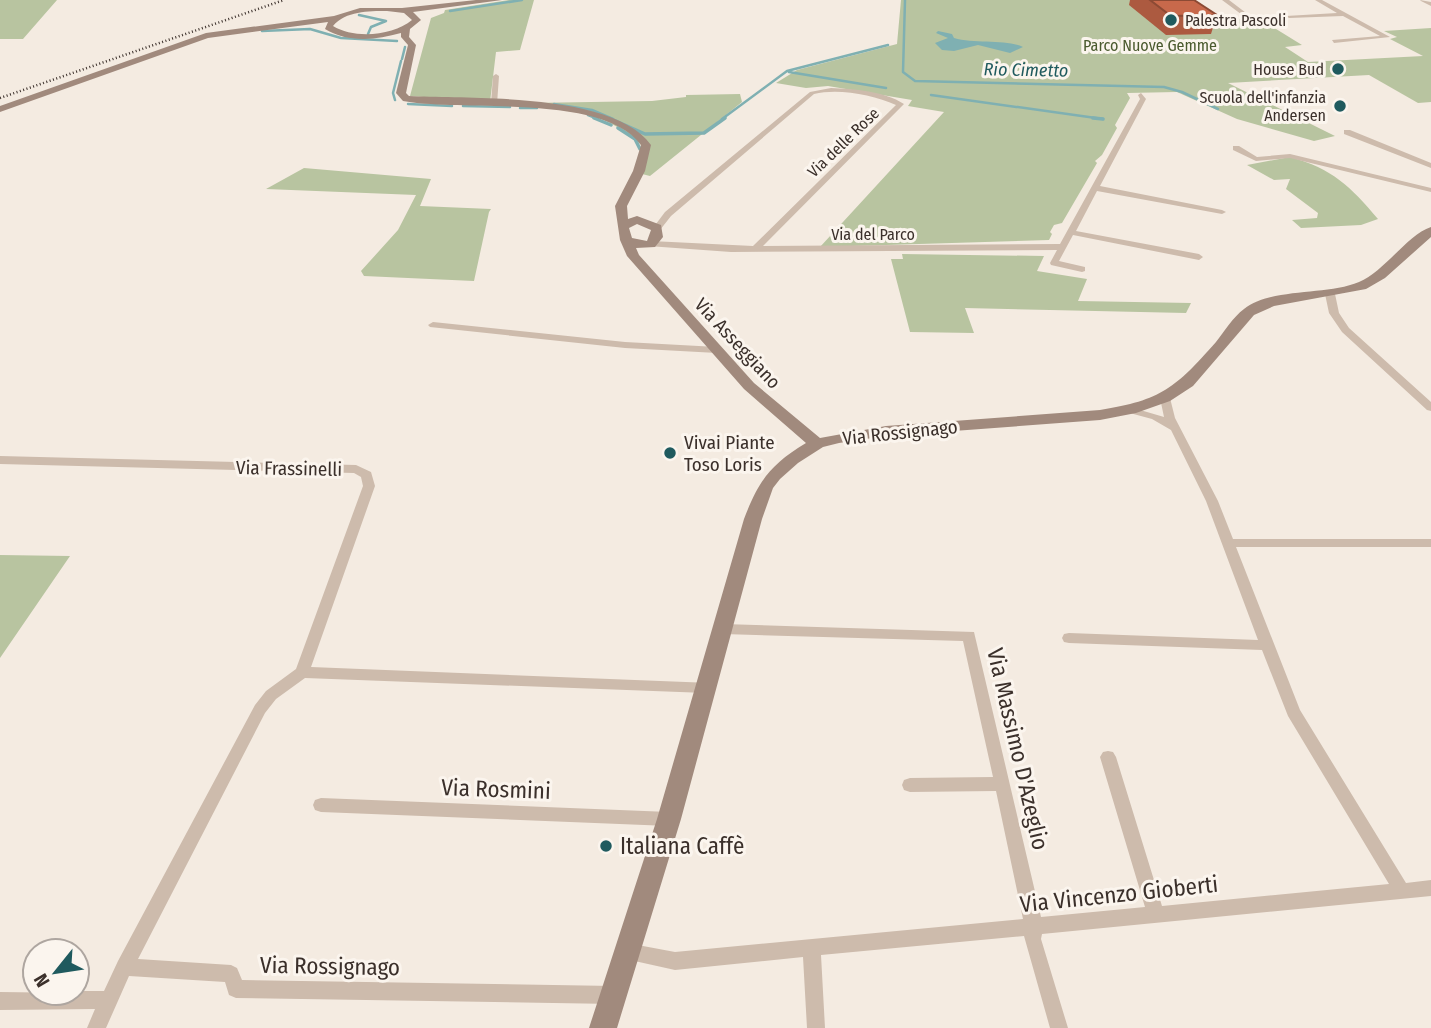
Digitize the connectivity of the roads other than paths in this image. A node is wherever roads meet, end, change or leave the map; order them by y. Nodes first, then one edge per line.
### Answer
1 (498, 0) edge
2 (1225, 0) edge
3 (1318, 0) edge
4 (1326, 2) edge
5 (458, 6) junction
6 (401, 10) junction
7 (1343, 14) junction
8 (1289, 16) dead end
9 (339, 17) junction
10 (1251, 19) dead end
11 (417, 20) junction
12 (277, 26) junction
13 (406, 28) junction
14 (330, 29) junction
15 (380, 35) junction
16 (409, 41) junction
17 (1334, 41) dead end
18 (496, 76) dead end
19 (1141, 95) dead end
20 (494, 104) junction
21 (0, 109) edge
22 (1347, 132) dead end
23 (1236, 148) dead end
24 (1431, 166) edge
25 (631, 188) junction
26 (1096, 188) junction
27 (1431, 190) edge
28 (1222, 212) dead end
29 (668, 214) junction
30 (640, 220) junction
31 (624, 226) junction
32 (657, 230) junction
33 (1431, 231) edge
34 (1070, 232) junction
35 (626, 240) junction
36 (649, 245) junction
37 (686, 247) junction
38 (1061, 247) junction
39 (755, 249) junction
40 (1199, 257) dead end
41 (639, 261) junction
42 (1082, 269) dead end
43 (1330, 293) junction
44 (433, 325) dead end
45 (717, 350) junction
46 (1165, 398) junction
47 (1431, 408) edge
48 (1130, 410) junction
49 (1176, 429) junction
50 (817, 444) junction
51 (0, 460) edge
52 (1229, 542) junction
53 (1431, 543) edge
54 (723, 629) junction
55 (1069, 638) dead end
56 (1266, 645) junction
57 (302, 672) junction
58 (706, 687) junction
59 (1108, 757) dead end
60 (1002, 784) junction
61 (910, 785) dead end
62 (321, 805) dead end
63 (669, 819) junction
64 (1431, 888) edge
65 (1402, 891) junction
66 (1156, 915) junction
67 (1034, 927) junction
68 (812, 948) junction
69 (627, 952) junction
70 (124, 967) junction
71 (614, 995) junction
72 (108, 1000) junction
73 (0, 1001) edge
74 (96, 1028) edge
75 (603, 1028) edge
76 (816, 1028) edge
77 (1059, 1028) edge

1 - 5 street
2 - 10 street
3 - 4 street
4 - 7 street
5 - 6 street
5 - 11 street
6 - 9 street
6 - 11 street
7 - 8 street
7 - 17 street
9 - 12 street
9 - 14 street
11 - 13 street
12 - 14 street
12 - 21 street
13 - 15 street
13 - 16 street, Via Asseggiano
14 - 15 street
15 - 16 street
16 - 20 street, Via Asseggiano
18 - 20 street
19 - 26 street
20 - 25 street, Via Asseggiano
22 - 24 street
23 - 27 street
25 - 30 street, Via Asseggiano
25 - 31 street, Via Asseggiano
26 - 28 street
26 - 34 street
29 - 30 street, Via delle Rose
29 - 32 street, Via delle Rose
29 - 39 street, Via delle Rose
30 - 31 street
30 - 32 street
31 - 35 street, Via Asseggiano
32 - 36 street
32 - 37 street, Via del Parco
33 - 43 street, Via Rossignago
34 - 38 street
34 - 40 street
35 - 36 street
35 - 41 street, Via Asseggiano
36 - 37 street, Via del Parco
36 - 41 street
37 - 39 street, Via del Parco
38 - 39 street, Via del Parco
38 - 42 street
41 - 45 street, Via Asseggiano
43 - 46 street, Via Rossignago
43 - 47 street
44 - 45 street
45 - 50 street, Via Asseggiano
46 - 48 street, Via Rossignago
46 - 49 street
48 - 49 street
48 - 50 street, Via Rossignago
49 - 52 street
50 - 54 street, Via Rossignago
51 - 57 street, Via Frassinelli
52 - 53 street
52 - 56 street
54 - 58 street, Via Rossignago
54 - 60 street, Via Massimo D'Azeglio
55 - 56 street
56 - 65 street
57 - 58 street
57 - 70 street
58 - 63 street, Via Rossignago
59 - 66 street
60 - 61 street
60 - 67 street, Via Massimo D'Azeglio
62 - 63 street, Via Rosmini
63 - 69 street, Via Rossignago
64 - 65 street, Via Vincenzo Gioberti
65 - 66 street, Via Vincenzo Gioberti
66 - 67 street, Via Vincenzo Gioberti
67 - 68 street, Via Vincenzo Gioberti
67 - 77 street, Via Massimo D'Azeglio
68 - 69 street, Via Vincenzo Gioberti
68 - 76 street
69 - 71 street, Via Rossignago
70 - 71 street, Via Rossignago
70 - 72 street
71 - 75 street, Via Rossignago
72 - 73 street
72 - 74 street

